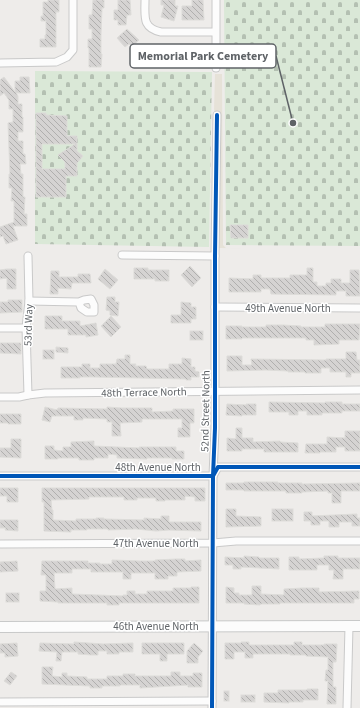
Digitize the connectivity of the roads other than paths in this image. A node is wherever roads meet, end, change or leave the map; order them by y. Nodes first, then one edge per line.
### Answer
1 (73, 0) edge
2 (145, 0) edge
3 (216, 0) edge
4 (215, 32) junction
5 (0, 63) edge
6 (216, 68) dead end
7 (217, 115) dead end
8 (122, 255) dead end
9 (28, 256) dead end
10 (215, 256) junction
11 (29, 301) junction
12 (79, 302) dead end
13 (216, 308) junction
14 (360, 308) edge
15 (0, 328) edge
16 (26, 328) junction
17 (360, 390) edge
18 (215, 391) junction
19 (28, 395) junction
20 (0, 397) edge
21 (360, 467) edge
22 (0, 476) edge
23 (212, 476) junction
24 (360, 541) edge
25 (212, 543) junction
26 (0, 544) edge
27 (213, 626) junction
28 (349, 626) junction
29 (360, 626) edge
30 (0, 627) edge
31 (0, 702) edge
32 (212, 704) edge
33 (347, 708) edge

1 - 5 street
2 - 4 street
3 - 4 street
4 - 6 street
7 - 10 street, 52nd Street North
8 - 10 street
9 - 11 street, 53rd Way
10 - 13 street, 52nd Street North
11 - 12 street
11 - 16 street, 53rd Way
13 - 14 street, 49th Avenue North
13 - 18 street, 52nd Street North
15 - 16 street
16 - 19 street, 53rd Way
17 - 18 street, 48th Terrace North
18 - 19 street, 48th Terrace North
18 - 23 street, 52nd Street North
19 - 20 street, 48th Terrace North
21 - 23 street, 48th Avenue North
22 - 23 street, 48th Avenue North
23 - 25 street, 52nd Street North
24 - 25 street, 47th Avenue North
25 - 26 street, 47th Avenue North
25 - 27 street, 52nd Street North
27 - 28 street, 46th Avenue North
27 - 30 street, 46th Avenue North
27 - 32 street, 52nd Street North
28 - 29 street, 46th Avenue North
28 - 33 street
31 - 32 street

